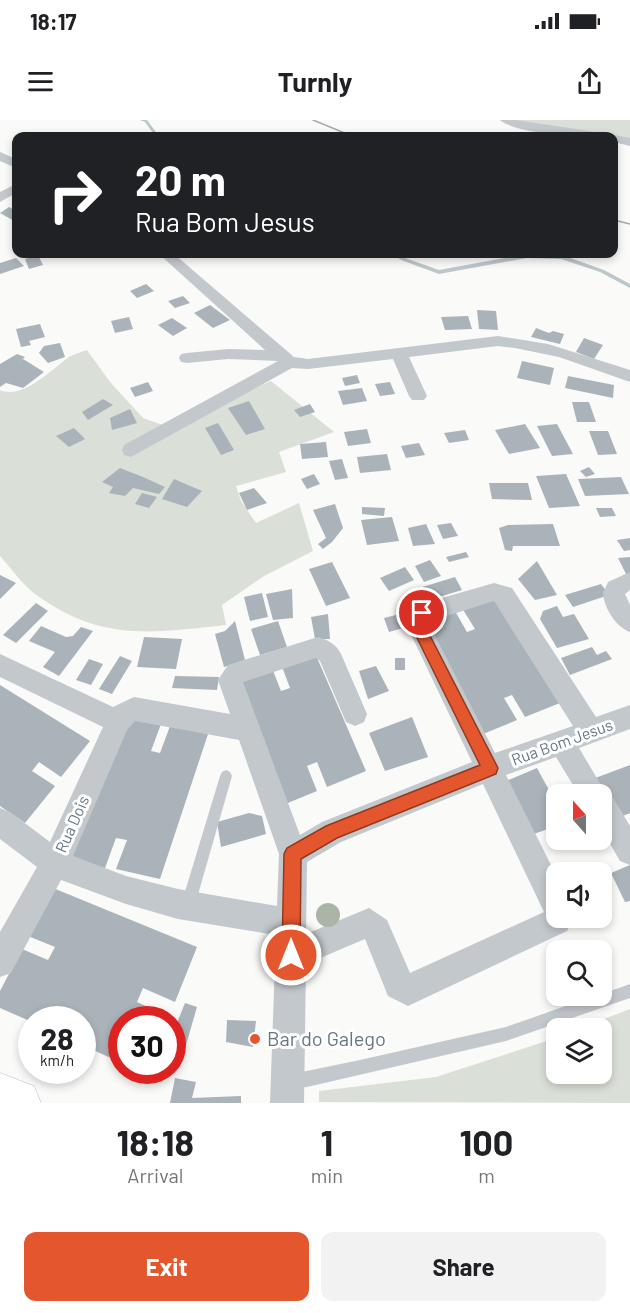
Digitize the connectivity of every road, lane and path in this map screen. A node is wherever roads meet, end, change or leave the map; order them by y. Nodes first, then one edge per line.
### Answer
1 (506, 120) edge
2 (568, 132) edge
3 (171, 258) edge
4 (399, 354) junction
5 (188, 358) dead end
6 (285, 359) junction
7 (630, 376) edge
8 (418, 396) dead end
9 (131, 450) dead end
10 (630, 581) edge
11 (630, 622) edge
12 (0, 665) edge
13 (355, 714) dead end
14 (630, 717) edge
15 (117, 722) junction
16 (247, 729) junction
17 (590, 731) junction
18 (561, 742) junction
19 (490, 768) junction
20 (226, 776) dead end
21 (587, 784) edge
22 (0, 822) edge
23 (612, 822) edge
24 (630, 851) edge
25 (293, 854) junction
26 (55, 863) junction
27 (546, 883) edge
28 (188, 905) junction
29 (291, 922) junction
30 (546, 926) edge
31 (291, 955) junction
32 (0, 962) edge
33 (630, 991) edge
34 (288, 1091) edge
35 (0, 1096) edge
36 (17, 1103) edge

1 - 2 street
3 - 6 street
4 - 6 street
4 - 7 street
4 - 8 street
5 - 6 street
6 - 9 street
10 - 11 street
12 - 15 street
13 - 16 street
14 - 17 street, Rua Bom Jesus
15 - 16 street
15 - 26 street, Rua Dois
16 - 25 street
17 - 18 street, Rua Bom Jesus
17 - 19 street
18 - 19 street, Rua Bom Jesus
18 - 21 street
19 - 25 street, Rua Bom Jesus
19 - 27 street
20 - 28 lane
22 - 26 street, Rua Dois
23 - 24 street
25 - 29 street
26 - 28 street
26 - 32 street
28 - 29 street
29 - 31 street
30 - 31 street
31 - 34 street
33 - 34 lane
35 - 36 main road

